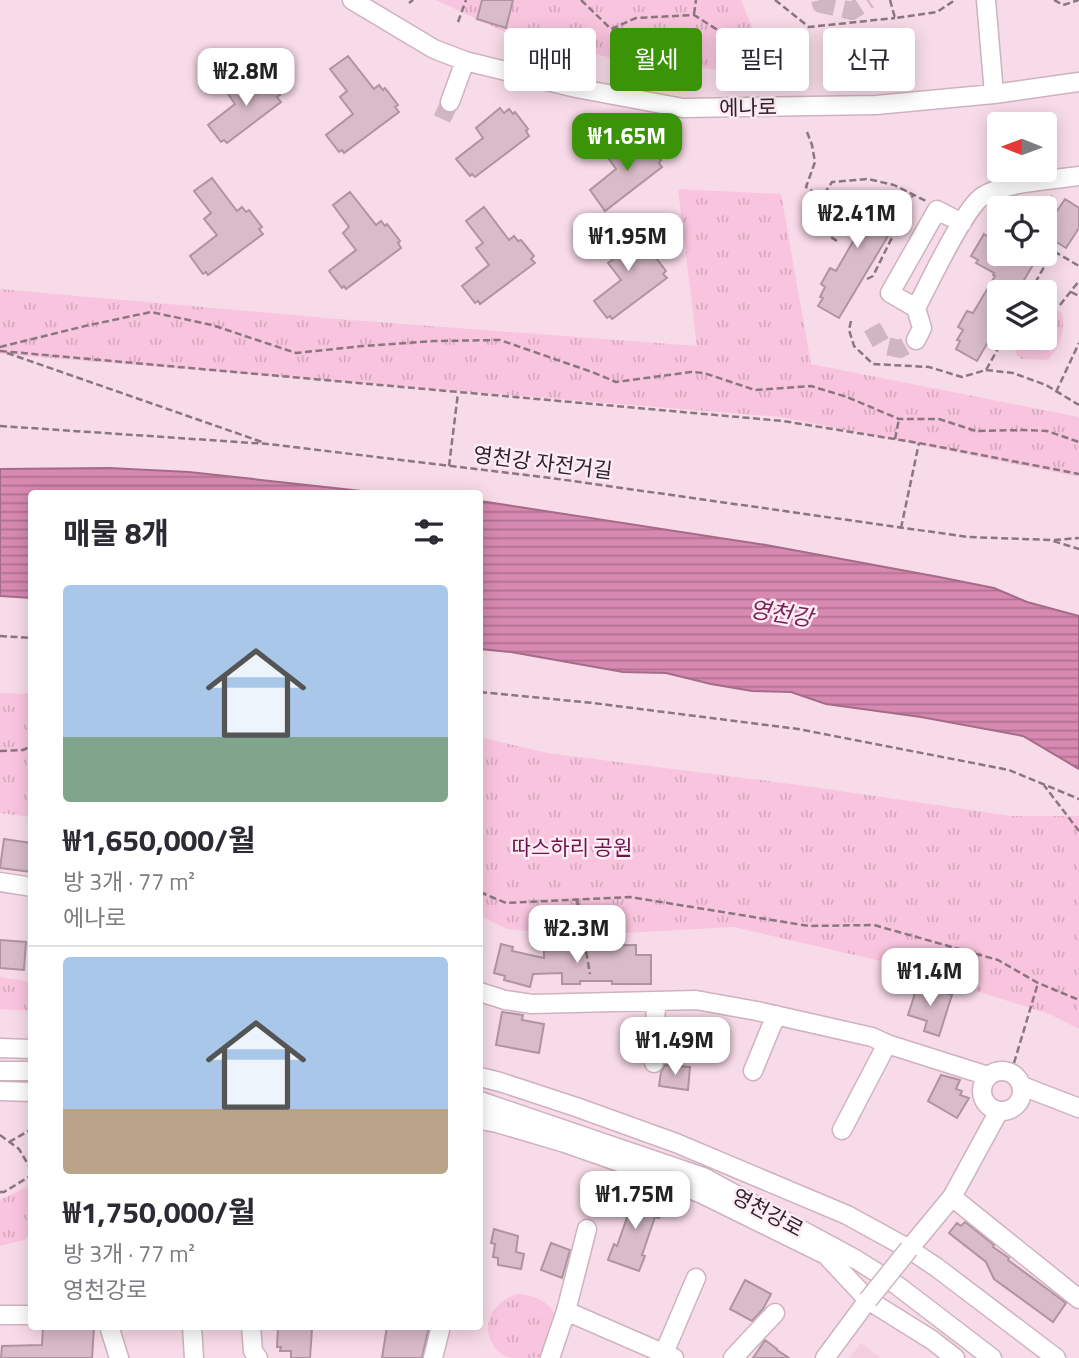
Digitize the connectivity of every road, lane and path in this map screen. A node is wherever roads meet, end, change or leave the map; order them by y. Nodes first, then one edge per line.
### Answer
1 (352, 0) edge
2 (466, 0) edge
3 (581, 0) edge
4 (696, 0) edge
5 (775, 0) edge
6 (890, 0) edge
7 (955, 0) edge
8 (986, 0) edge
9 (1054, 0) edge
10 (1079, 1) edge
11 (694, 15) junction
12 (895, 18) junction
13 (458, 22) dead end
14 (716, 29) edge
15 (465, 61) junction
16 (1079, 82) edge
17 (994, 94) junction
18 (450, 102) tunnel mouth
19 (807, 132) dead end
20 (1079, 176) edge
21 (913, 195) junction
22 (822, 197) junction
23 (931, 204) dead end
24 (962, 223) junction
25 (837, 241) dead end
26 (1057, 253) edge
27 (1079, 266) edge
28 (866, 279) dead end
29 (1079, 281) edge
30 (1070, 292) junction
31 (1079, 296) edge
32 (1060, 305) dead end
33 (916, 308) junction
34 (851, 321) dead end
35 (916, 340) dead end
36 (1079, 343) edge
37 (0, 350) edge
38 (997, 350) edge
39 (986, 370) junction
40 (1056, 392) junction
41 (458, 393) junction
42 (1079, 405) edge
43 (899, 419) junction
44 (0, 426) edge
45 (895, 439) junction
46 (1079, 442) edge
47 (919, 443) junction
48 (268, 444) junction
49 (449, 466) junction
50 (1079, 474) edge
51 (901, 528) junction
52 (1079, 538) edge
53 (1050, 540) junction
54 (1079, 549) edge
55 (0, 636) edge
56 (28, 638) edge
57 (483, 692) edge
58 (28, 748) edge
59 (0, 751) edge
60 (1042, 784) junction
61 (1079, 799) edge
62 (1079, 831) edge
63 (0, 882) edge
64 (28, 886) edge
65 (483, 893) edge
66 (577, 900) junction
67 (590, 974) dead end
68 (1038, 984) junction
69 (483, 993) edge
70 (1079, 1000) edge
71 (656, 1001) junction
72 (776, 1015) junction
73 (887, 1044) junction
74 (0, 1048) edge
75 (28, 1049) edge
76 (654, 1063) dead end
77 (0, 1071) edge
78 (28, 1071) edge
79 (753, 1071) dead end
80 (988, 1076) junction
81 (483, 1078) edge
82 (1016, 1080) junction
83 (0, 1091) edge
84 (28, 1092) edge
85 (483, 1102) edge
86 (1079, 1108) edge
87 (999, 1111) junction
88 (483, 1121) edge
89 (842, 1130) dead end
90 (28, 1131) edge
91 (0, 1135) edge
92 (9, 1142) junction
93 (28, 1166) edge
94 (28, 1176) edge
95 (0, 1192) edge
96 (952, 1197) junction
97 (587, 1229) dead end
98 (909, 1249) junction
99 (696, 1278) dead end
100 (1079, 1299) edge
101 (868, 1300) junction
102 (566, 1311) junction
103 (775, 1313) dead end
104 (0, 1315) edge
105 (28, 1315) edge
106 (192, 1330) edge
107 (251, 1330) edge
108 (441, 1330) edge
109 (669, 1356) edge
110 (194, 1358) edge
111 (258, 1358) edge
112 (433, 1358) edge
113 (550, 1358) edge
114 (733, 1358) edge
115 (825, 1358) edge
116 (955, 1358) edge
117 (992, 1358) edge
118 (1056, 1358) edge

1 - 15 street, 에나로
2 - 13 path
3 - 11 path
4 - 11 path
5 - 12 path
6 - 12 path
7 - 12 path
8 - 17 street
9 - 10 path
11 - 14 path
15 - 17 street, 에나로
15 - 18 street
16 - 17 street, 에나로
19 - 22 path
20 - 24 street
21 - 22 path
21 - 23 path
21 - 28 path
22 - 25 path
24 - 33 street
24 - 33 street
26 - 27 path
29 - 30 path
30 - 31 path
30 - 32 path
33 - 35 street
34 - 39 path
36 - 40 path
37 - 41 path
37 - 43 path
37 - 48 path
38 - 39 path
39 - 40 path
40 - 42 path
41 - 45 path
41 - 49 path
43 - 45 path
43 - 46 path
44 - 48 path, 영천강 자전거길
45 - 47 path
47 - 50 path
47 - 51 path
48 - 49 path, 영천강 자전거길
49 - 51 path, 영천강 자전거길
51 - 53 path, 영천강 자전거길
52 - 53 path
53 - 54 path, 영천강 자전거길
55 - 56 path
57 - 60 path
58 - 59 path
60 - 61 path
60 - 62 path
63 - 64 street
65 - 66 path
66 - 67 path
66 - 68 path
68 - 70 path
68 - 82 path
69 - 71 street
71 - 72 street
71 - 76 street
72 - 73 street
72 - 79 street
73 - 80 street
73 - 89 street
74 - 75 street
77 - 78 street
80 - 82 street
80 - 87 street
81 - 98 street, 영천강로
82 - 86 street
82 - 87 street
83 - 84 street
85 - 117 street, 영천강로
87 - 96 street
88 - 101 street, 영천강로
90 - 92 path
91 - 92 path
92 - 93 path
94 - 95 path
96 - 98 street
96 - 100 street
97 - 102 street
98 - 101 street, bridge
98 - 118 street, 영천강로
99 - 109 street
101 - 115 street
101 - 116 street, 영천강로
102 - 109 street
102 - 113 street
103 - 114 street
104 - 105 street
106 - 110 street
107 - 111 street
108 - 112 street

